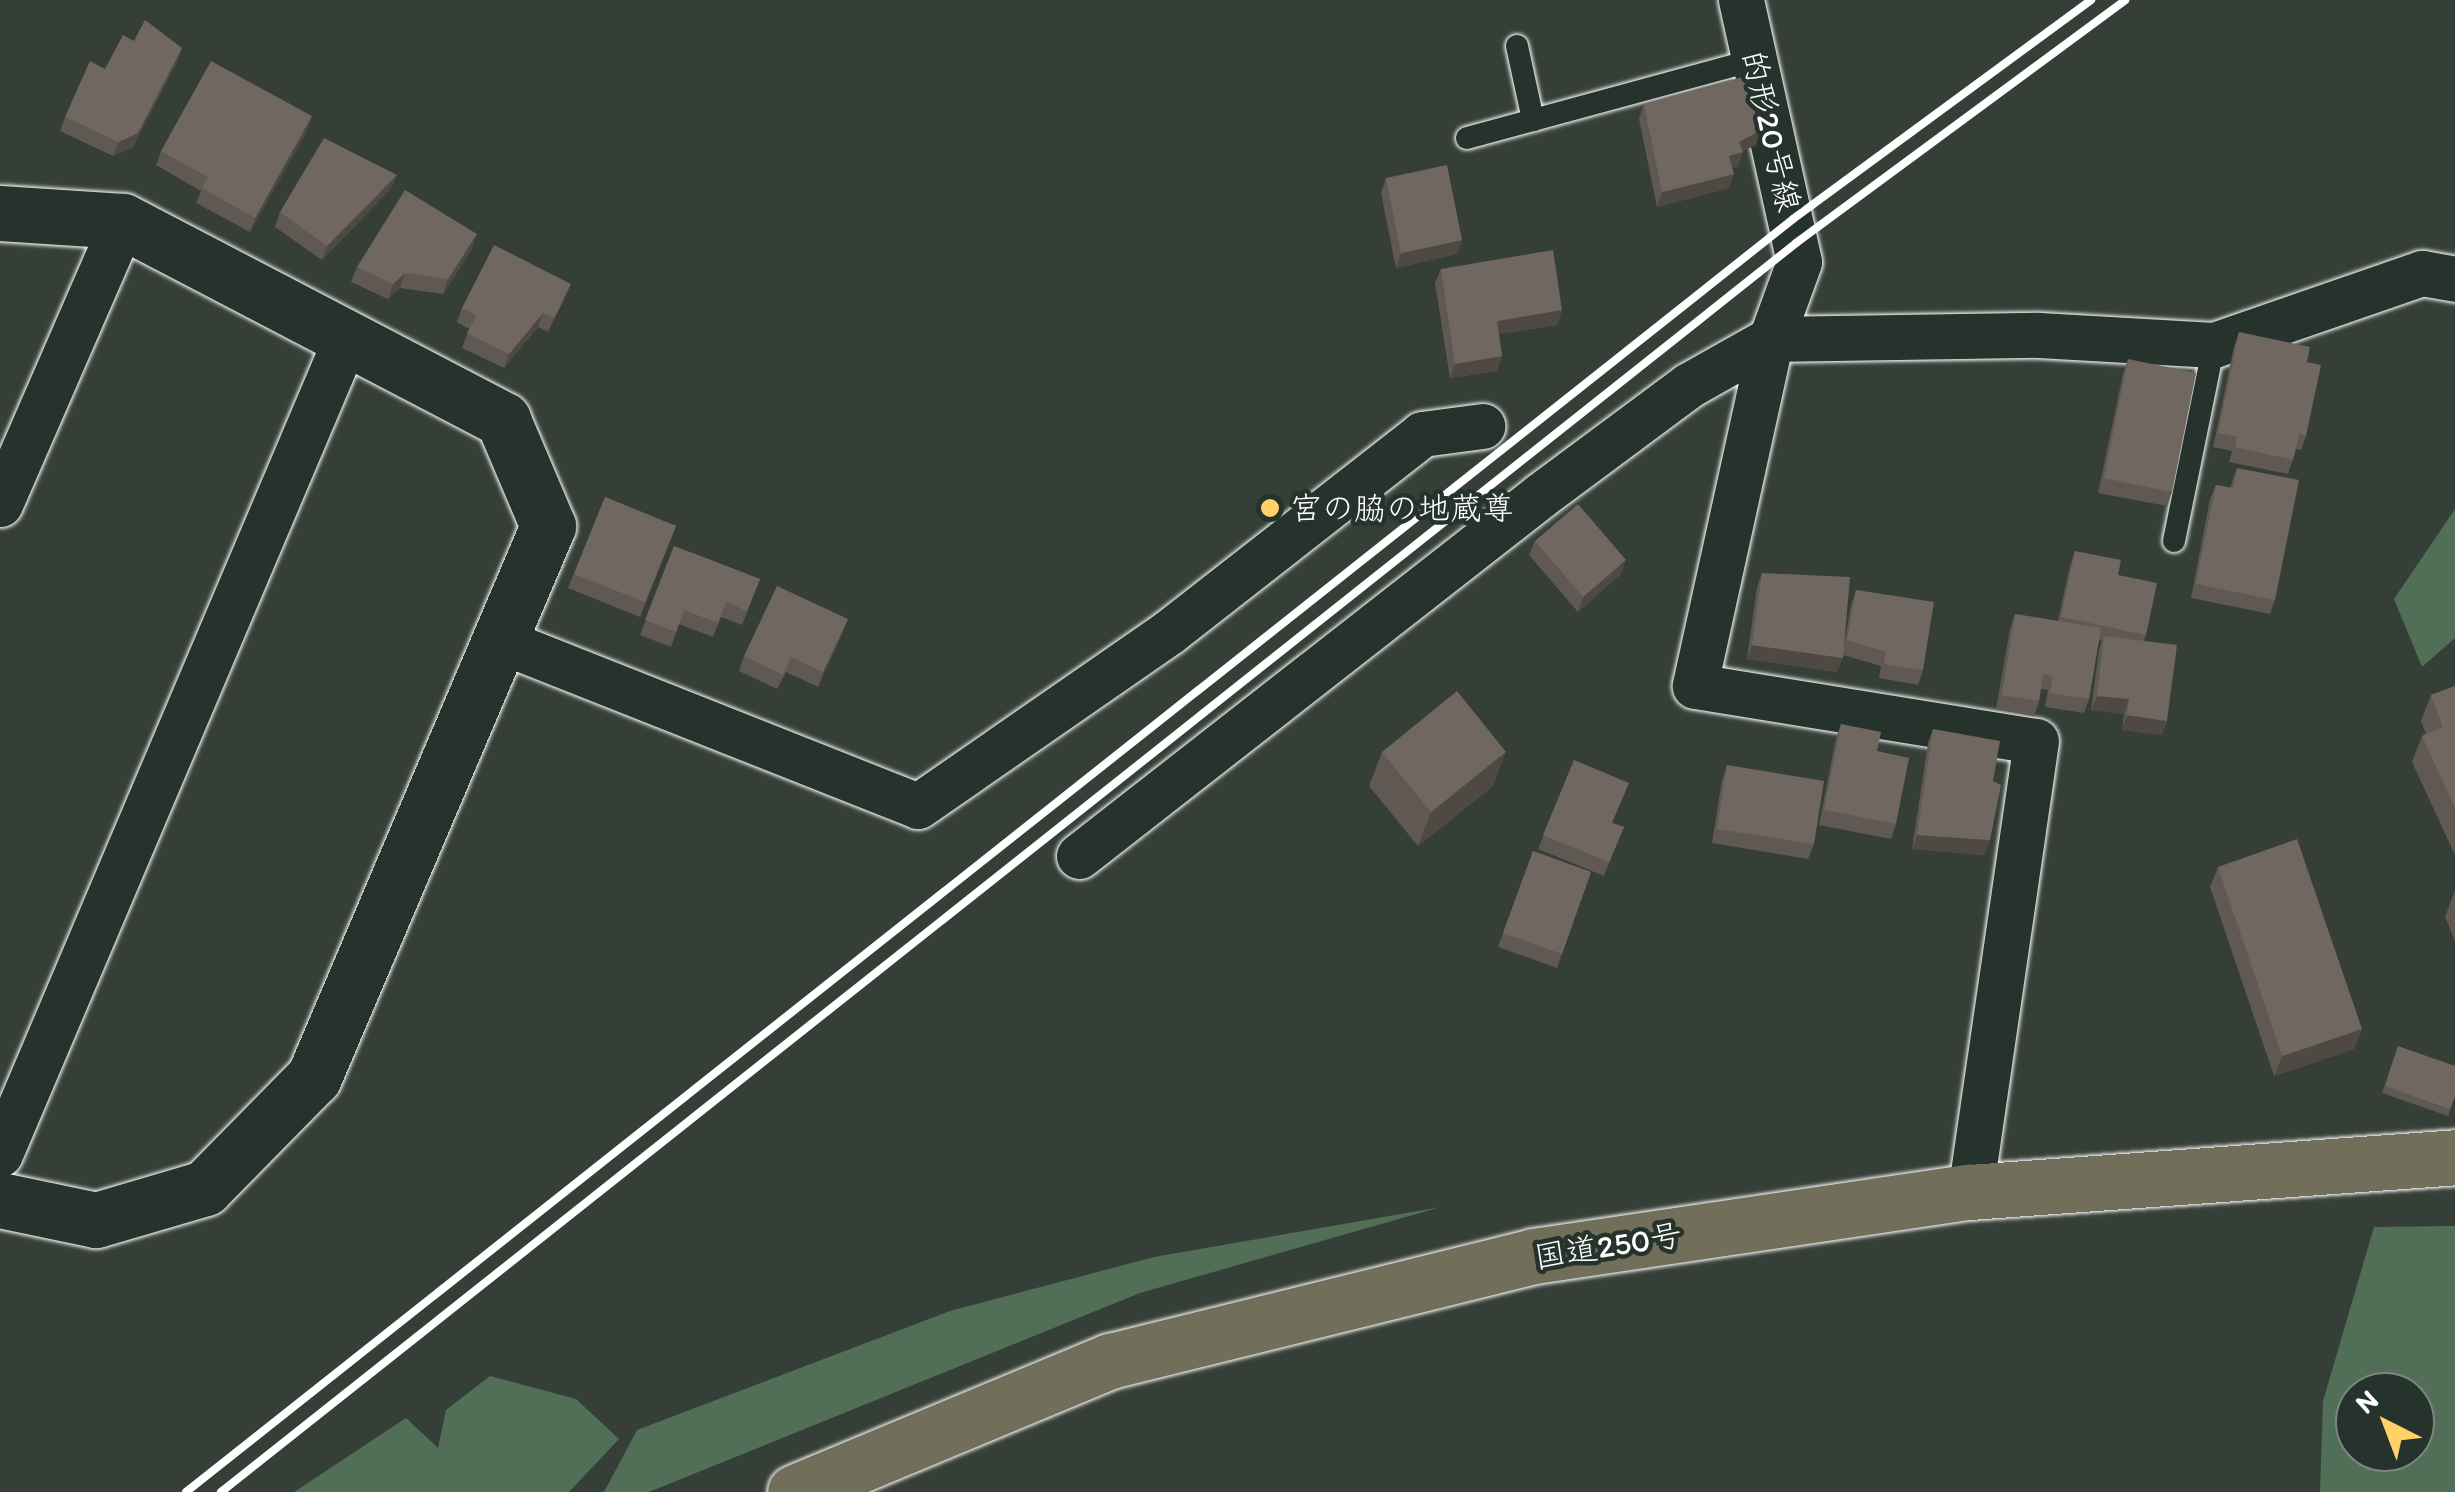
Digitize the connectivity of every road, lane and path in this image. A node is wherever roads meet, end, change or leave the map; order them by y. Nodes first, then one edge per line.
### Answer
1 (1741, 0) edge
2 (1518, 46) dead end
3 (1755, 60) junction
4 (1533, 120) junction
5 (1467, 138) dead end
6 (0, 213) edge
7 (124, 222) junction
8 (2455, 279) edge
9 (346, 338) junction
10 (1772, 340) junction
11 (2214, 345) junction
12 (1482, 426) dead end
13 (0, 504) edge
14 (2174, 541) dead end
15 (504, 642) junction
16 (1078, 856) dead end
17 (0, 1154) edge
18 (2455, 1157) edge
19 (1970, 1192) junction
20 (0, 1200) edge
21 (795, 1492) edge

1 - 3 street, 的形20号線
2 - 4 lane
3 - 4 lane
3 - 10 street, 的形20号線
4 - 5 lane
6 - 7 street
7 - 9 street
7 - 13 street
8 - 11 street
9 - 15 street
9 - 17 street
10 - 11 street
10 - 16 street
10 - 19 street
11 - 14 lane
12 - 15 street
15 - 20 street
18 - 19 highway, 国道250号
19 - 21 highway, 国道250号

